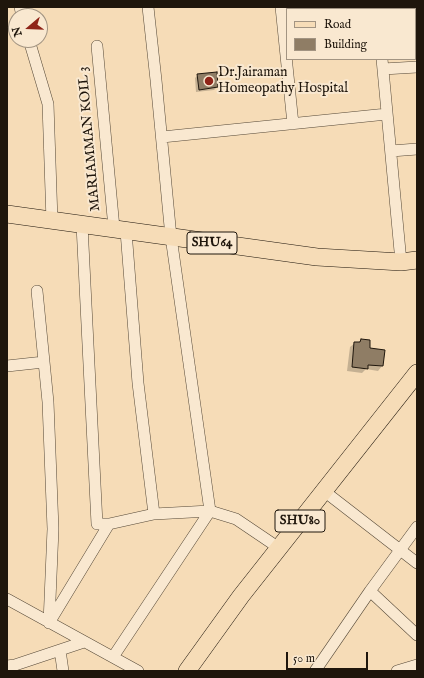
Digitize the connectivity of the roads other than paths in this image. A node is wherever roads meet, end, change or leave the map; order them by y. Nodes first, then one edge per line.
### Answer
1 (148, 7) edge
2 (281, 7) edge
3 (96, 46) dead end
4 (31, 48) edge
5 (286, 56) edge
6 (286, 60) edge
7 (383, 64) edge
8 (417, 66) edge
9 (387, 114) junction
10 (293, 124) junction
11 (162, 137) junction
12 (417, 149) edge
13 (391, 151) junction
14 (7, 214) edge
15 (52, 220) junction
16 (82, 225) junction
17 (120, 230) junction
18 (171, 237) junction
19 (409, 261) edge
20 (37, 291) dead end
21 (44, 362) junction
22 (7, 366) edge
23 (417, 373) edge
24 (324, 491) junction
25 (210, 511) junction
26 (154, 514) junction
27 (109, 524) junction
28 (417, 527) edge
29 (278, 548) junction
30 (400, 550) junction
31 (417, 563) edge
32 (370, 591) junction
33 (7, 599) edge
34 (49, 623) junction
35 (417, 635) edge
36 (84, 642) junction
37 (60, 650) junction
38 (113, 657) junction
39 (417, 665) edge
40 (7, 666) edge
41 (63, 671) edge
42 (138, 671) edge
43 (187, 671) edge
44 (315, 671) edge
45 (397, 671) edge

1 - 11 street
2 - 5 street
3 - 17 street, MARIAMMAN KOIL 3
4 - 15 street
6 - 10 street
7 - 8 street
7 - 9 street
9 - 10 street
9 - 13 street
10 - 11 street
11 - 18 street
12 - 13 street
13 - 19 street
14 - 15 main road, SHU64
15 - 16 main road, SHU64
16 - 17 main road, SHU64
16 - 27 street
17 - 18 main road, SHU64
17 - 26 street, MARIAMMAN KOIL 3
18 - 19 main road, SHU64
18 - 25 street
20 - 21 street
21 - 22 street
21 - 34 street
23 - 24 main road, SHU80
24 - 29 main road, SHU80
24 - 30 street
25 - 26 street
25 - 29 street
25 - 38 street
26 - 27 street
27 - 34 street
28 - 30 street
29 - 43 main road, SHU80
30 - 31 street
30 - 32 street
32 - 35 street
32 - 44 street
33 - 34 street
34 - 36 street
36 - 37 street
36 - 38 street
37 - 40 street
37 - 41 street
38 - 42 street
39 - 45 street

